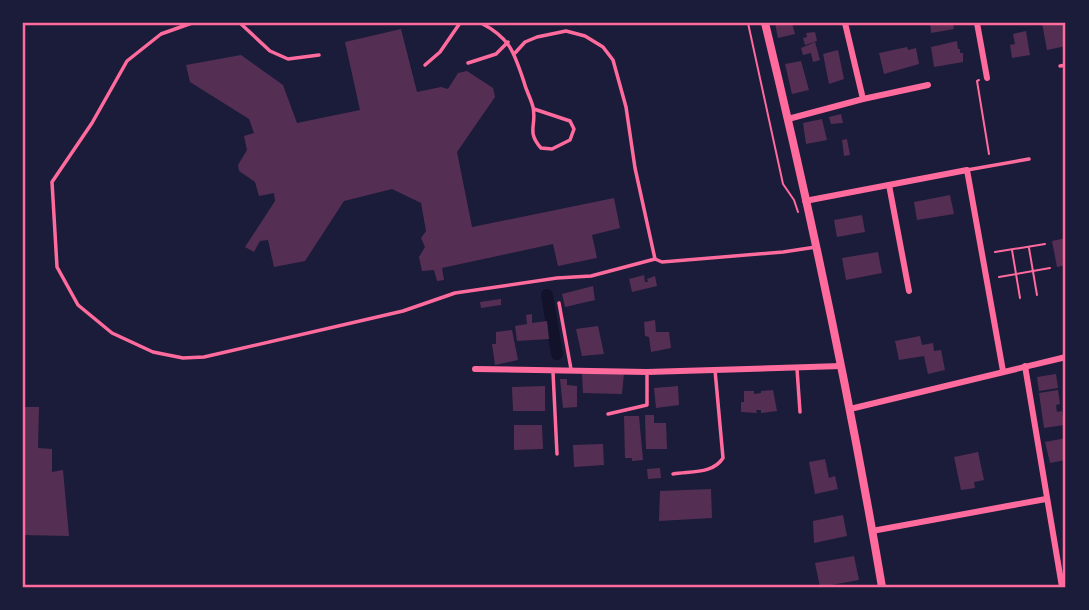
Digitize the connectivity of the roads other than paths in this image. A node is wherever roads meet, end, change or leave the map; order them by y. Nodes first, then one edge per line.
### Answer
1 (192, 23) edge
2 (240, 23) edge
3 (460, 23) edge
4 (481, 23) edge
5 (765, 23) edge
6 (845, 23) edge
7 (977, 23) edge
8 (508, 42) junction
9 (515, 53) junction
10 (319, 55) dead end
11 (468, 63) dead end
12 (425, 65) dead end
13 (1066, 65) edge
14 (1060, 66) dead end
15 (987, 78) road end
16 (928, 85) dead end
17 (863, 99) junction
18 (534, 109) junction
19 (788, 119) junction
20 (1029, 159) dead end
21 (967, 170) junction
22 (889, 185) junction
23 (805, 201) junction
24 (816, 247) junction
25 (655, 259) junction
26 (909, 291) dead end
27 (559, 303) dead end
28 (1066, 357) edge
29 (841, 366) junction
30 (1025, 366) junction
31 (797, 368) junction
32 (475, 369) dead end
33 (715, 370) junction
34 (572, 371) junction
35 (553, 372) junction
36 (647, 372) junction
37 (1003, 372) junction
38 (850, 409) junction
39 (800, 412) dead end
40 (608, 414) dead end
41 (557, 454) dead end
42 (673, 474) dead end
43 (1046, 499) junction
44 (872, 531) junction
45 (882, 587) edge
46 (1062, 587) edge

1 - 25 lane
2 - 10 lane
3 - 12 lane
4 - 8 lane
5 - 19 street
6 - 17 street
7 - 15 street
8 - 9 lane
8 - 11 lane
9 - 18 lane
9 - 25 lane
13 - 14 lane
16 - 17 street
17 - 19 street
18 - 18 lane
19 - 23 street
20 - 21 lane
21 - 22 street
21 - 37 street
22 - 23 street
22 - 26 street
23 - 24 street
24 - 25 lane
24 - 29 street
27 - 34 lane
28 - 30 street
29 - 31 street
29 - 38 street
30 - 37 street
30 - 43 street
31 - 33 street
31 - 39 lane
32 - 35 street
33 - 36 street
33 - 42 lane
34 - 35 street
34 - 36 street
35 - 41 lane
36 - 40 lane
37 - 38 street
38 - 44 street
43 - 44 street
43 - 46 street
44 - 45 street

